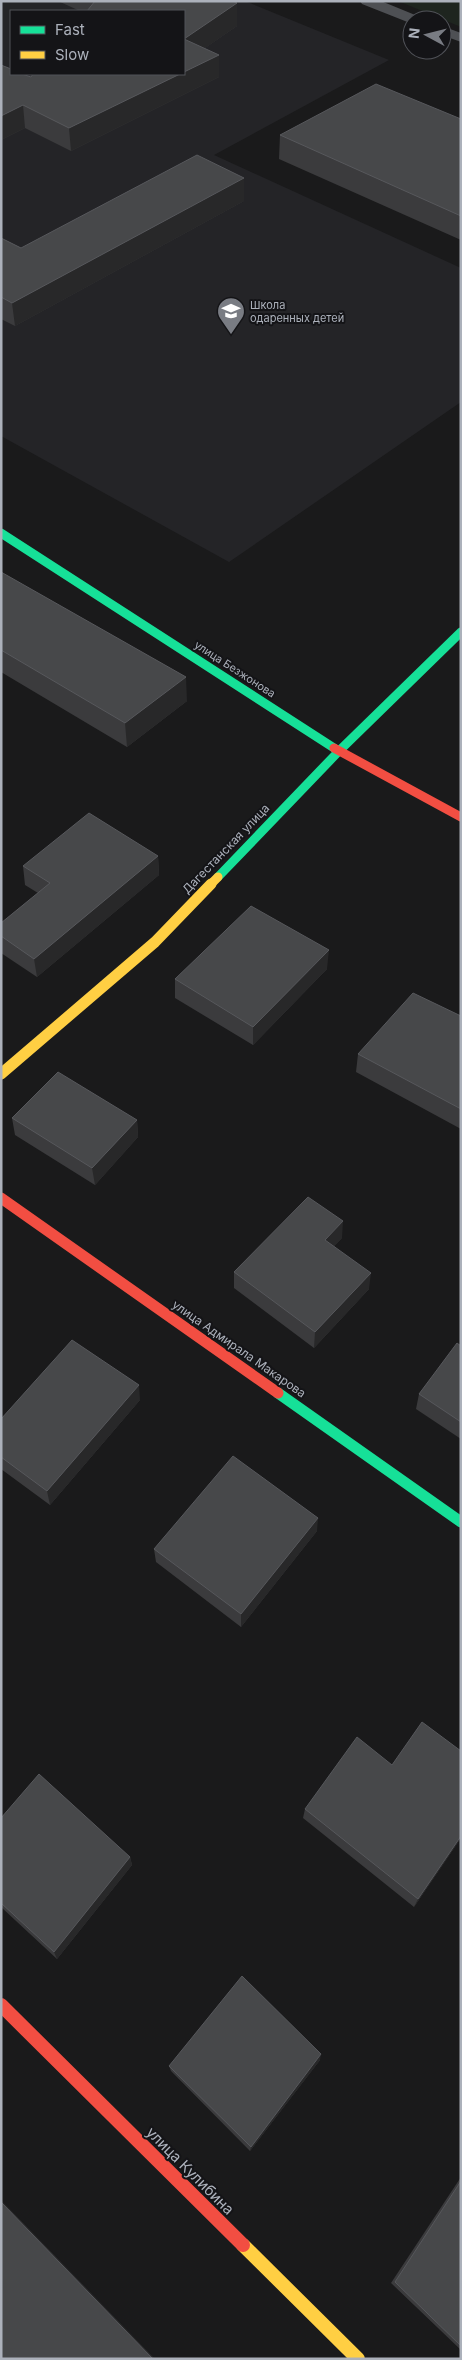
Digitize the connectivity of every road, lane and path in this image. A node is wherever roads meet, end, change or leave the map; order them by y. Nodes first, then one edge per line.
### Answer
1 (367, 1) edge
2 (402, 15) edge
3 (1, 533) edge
4 (461, 632) edge
5 (339, 751) junction
6 (461, 817) edge
7 (1, 1074) edge
8 (1, 1198) edge
9 (461, 1522) edge
10 (1, 2005) edge
11 (358, 2359) edge

1 - 2 street
3 - 5 street, улица Безжонова
4 - 5 street, Дагестанская улица
5 - 6 street, улица Безжонова
5 - 7 street, Дагестанская улица
8 - 9 street, улица Адмирала Макарова
10 - 11 street, улица Кулибина

